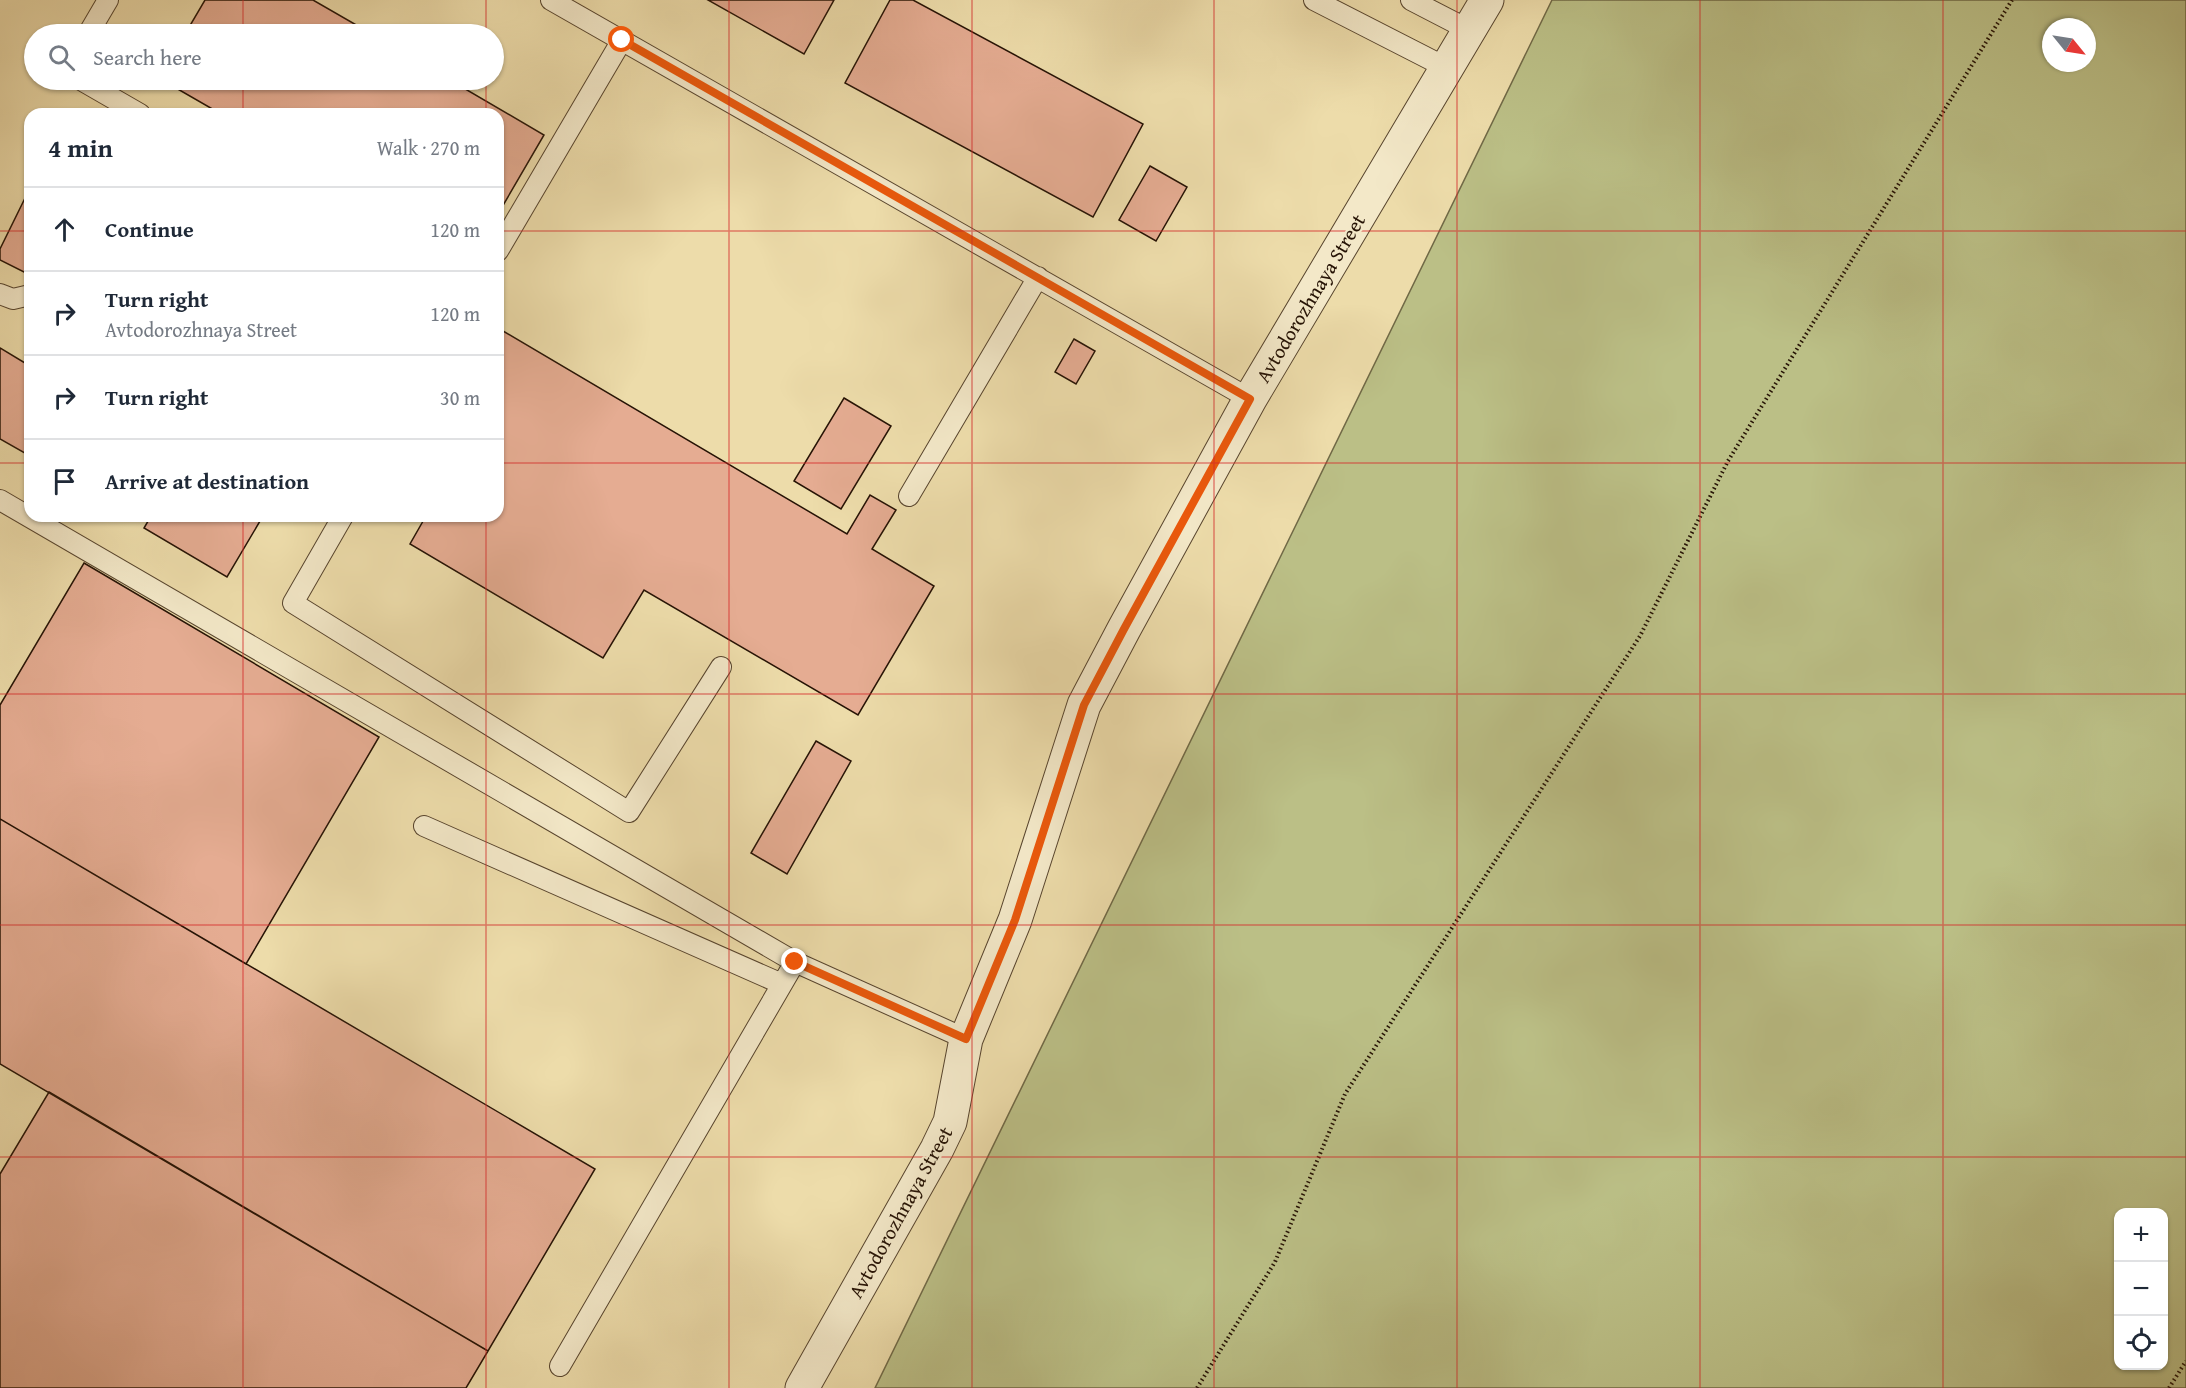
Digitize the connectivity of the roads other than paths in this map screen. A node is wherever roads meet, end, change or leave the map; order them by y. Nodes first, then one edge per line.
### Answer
1 (108, 0) edge
2 (551, 0) edge
3 (1314, 0) edge
4 (1411, 0) edge
5 (1486, 0) edge
6 (94, 24) edge
7 (1468, 30) junction
8 (622, 40) junction
9 (1447, 68) junction
10 (98, 90) edge
11 (130, 108) edge
12 (504, 241) edge
13 (1038, 277) junction
14 (0, 294) edge
15 (24, 296) edge
16 (1250, 399) junction
17 (909, 496) dead end
18 (0, 500) edge
19 (24, 514) edge
20 (38, 522) edge
21 (340, 522) edge
22 (721, 667) dead end
23 (424, 826) dead end
24 (795, 962) junction
25 (782, 984) junction
26 (966, 1039) junction
27 (560, 1366) dead end
28 (802, 1388) edge

1 - 6 lane
2 - 8 lane
3 - 9 lane
4 - 7 lane
5 - 7 street, Avtodorozhnaya Street
7 - 9 street, Avtodorozhnaya Street
8 - 12 lane
8 - 13 lane
9 - 16 street, Avtodorozhnaya Street
10 - 11 lane
13 - 16 lane
13 - 17 lane
14 - 15 lane
16 - 26 street, Avtodorozhnaya Street
18 - 19 lane
20 - 24 lane
21 - 22 lane
23 - 25 lane
24 - 25 lane
24 - 26 lane
25 - 27 lane
26 - 28 street, Avtodorozhnaya Street

